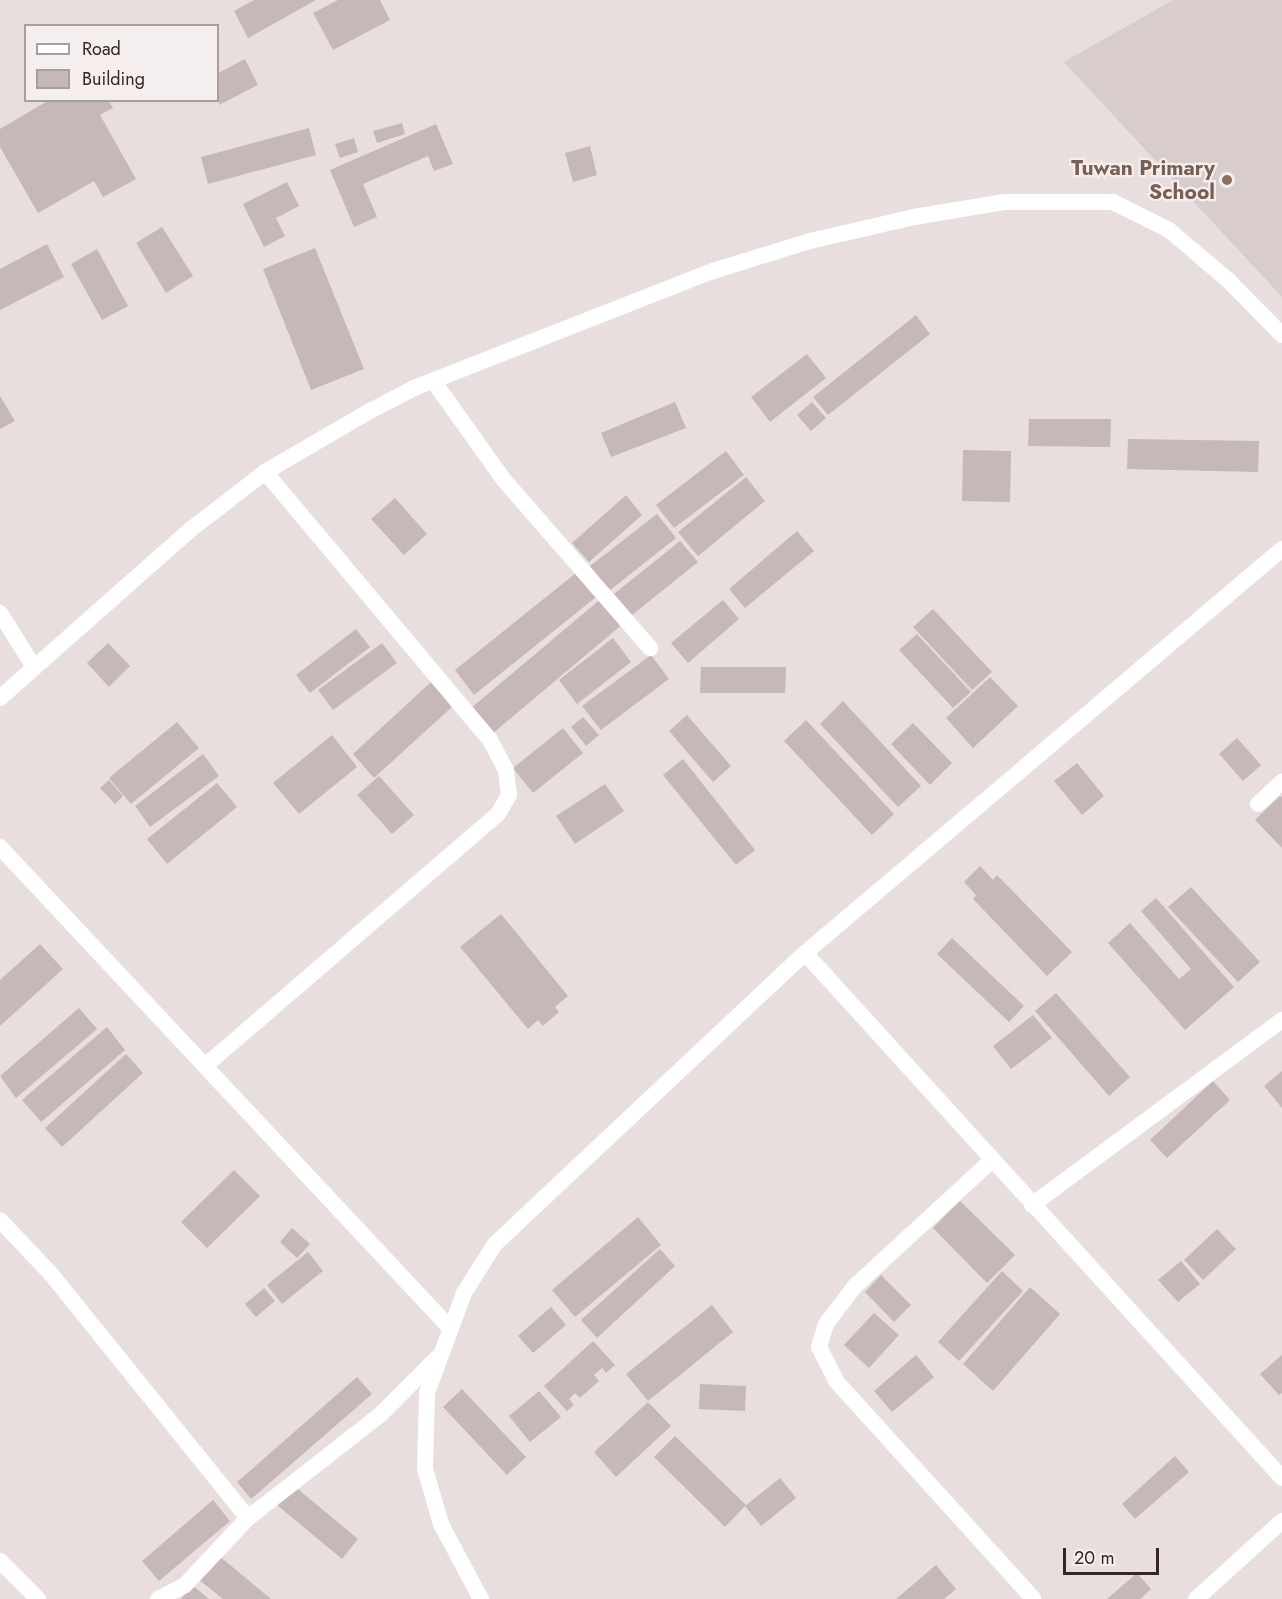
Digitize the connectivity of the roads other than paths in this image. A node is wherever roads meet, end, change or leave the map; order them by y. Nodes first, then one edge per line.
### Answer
1 (1282, 335) edge
2 (434, 382) junction
3 (266, 472) junction
4 (1282, 549) edge
5 (0, 613) edge
6 (650, 648) dead end
7 (34, 667) junction
8 (0, 698) edge
9 (1282, 782) edge
10 (1258, 804) dead end
11 (0, 847) edge
12 (805, 953) junction
13 (1282, 1020) edge
14 (205, 1065) junction
15 (991, 1161) junction
16 (1032, 1205) junction
17 (0, 1220) edge
18 (449, 1327) junction
19 (440, 1354) junction
20 (1282, 1478) edge
21 (248, 1518) junction
22 (1282, 1521) edge
23 (0, 1561) edge
24 (38, 1599) edge
25 (158, 1599) edge
26 (481, 1599) edge
27 (1034, 1599) edge
28 (1196, 1599) edge

1 - 2 street
2 - 3 street
2 - 6 street
3 - 7 street
3 - 14 street
4 - 12 street
5 - 7 street
7 - 8 street
9 - 10 street
11 - 14 street
12 - 15 street
12 - 18 street
13 - 16 street
14 - 18 street
15 - 16 street
15 - 27 street
16 - 20 street
17 - 21 street
18 - 19 street
19 - 21 street
19 - 26 street
21 - 25 street
22 - 28 street
23 - 24 street

